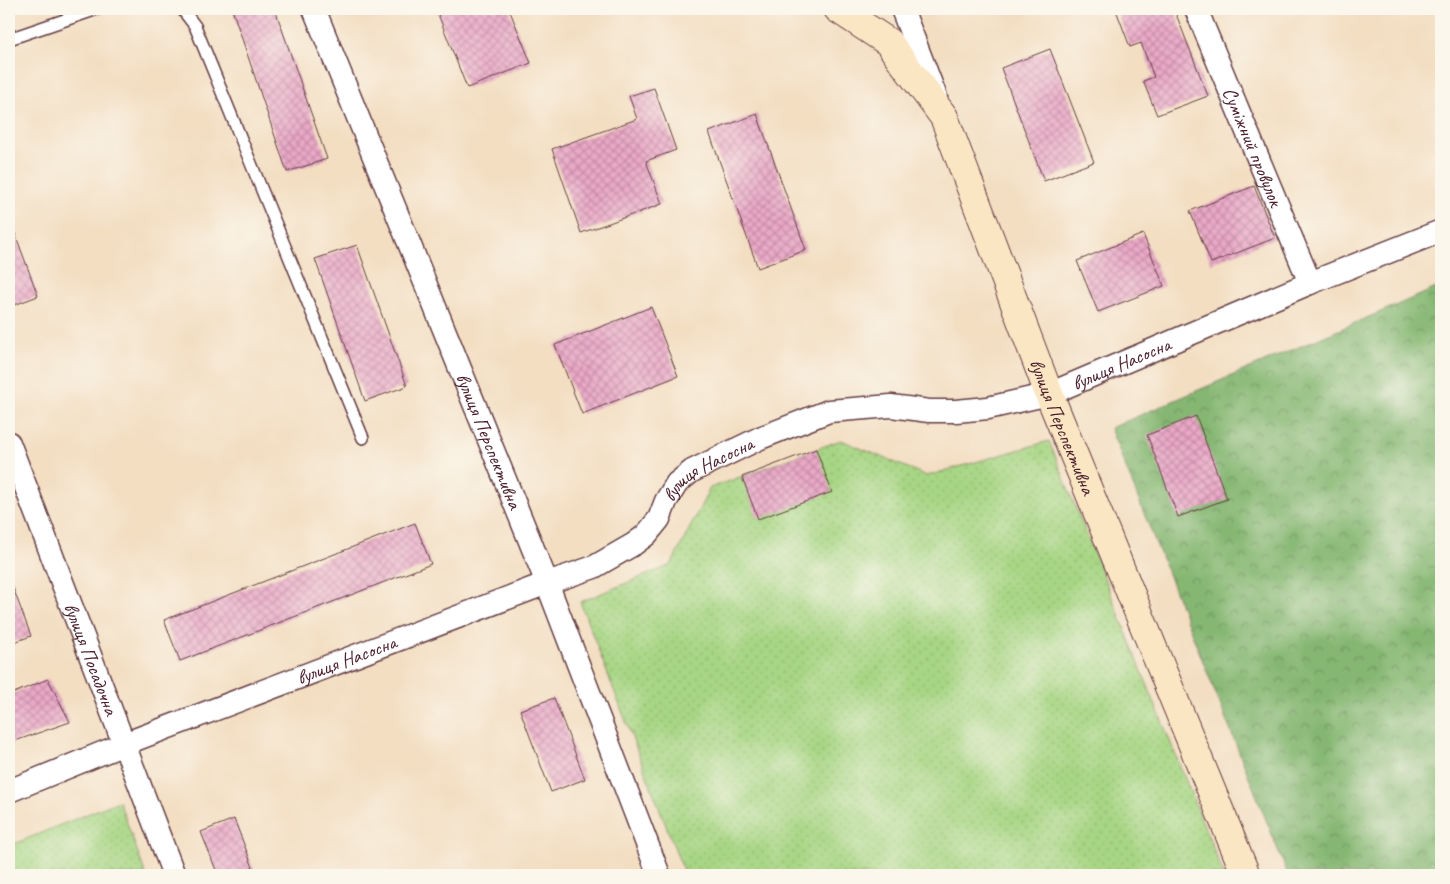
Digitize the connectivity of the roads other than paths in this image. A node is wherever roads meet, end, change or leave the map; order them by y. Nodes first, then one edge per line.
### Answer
1 (97, 9) edge
2 (182, 9) edge
3 (314, 9) edge
4 (838, 9) edge
5 (902, 9) edge
6 (1196, 9) edge
7 (9, 39) edge
8 (944, 117) junction
9 (1441, 230) edge
10 (1310, 283) junction
11 (1049, 394) junction
12 (363, 438) dead end
13 (9, 443) edge
14 (547, 583) junction
15 (124, 744) junction
16 (9, 791) edge
17 (174, 875) edge
18 (659, 875) edge
19 (1246, 875) edge

1 - 7 lane
2 - 12 lane
3 - 14 street, вулиця Перспективна
4 - 8 street, вулиця Перспективна
5 - 8 street
6 - 10 street, Суміжний провулок
8 - 11 street, вулиця Перспективна
9 - 10 street, вулиця Насосна
10 - 11 street, вулиця Насосна
11 - 14 street, вулиця Насосна
11 - 19 street, вулиця Перспективна
13 - 15 street, вулиця Посадочна
14 - 15 street, вулиця Насосна
14 - 18 street, вулиця Перспективна
15 - 16 street, вулиця Насосна
15 - 17 street, вулиця Посадочна

